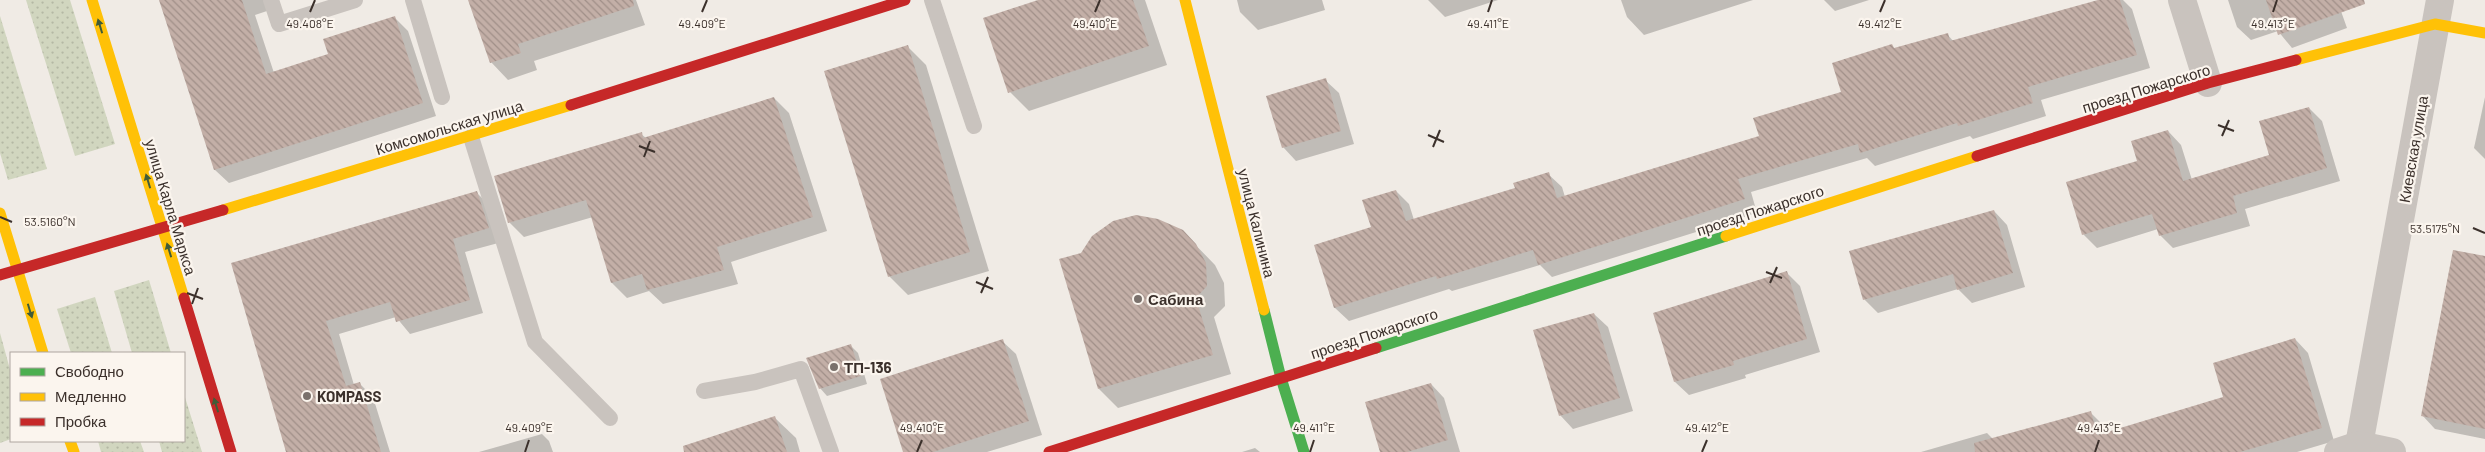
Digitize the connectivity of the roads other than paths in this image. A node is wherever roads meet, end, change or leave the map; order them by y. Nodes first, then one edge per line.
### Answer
1 (92, 0) edge
2 (271, 0) edge
3 (355, 0) edge
4 (413, 0) edge
5 (905, 0) edge
6 (932, 0) edge
7 (1186, 0) edge
8 (2182, 0) edge
9 (2437, 12) edge
10 (2485, 33) edge
11 (2208, 83) junction
12 (442, 97) dead end
13 (974, 126) dead end
14 (471, 137) junction
15 (0, 213) edge
16 (162, 228) junction
17 (18, 270) junction
18 (0, 274) edge
19 (43, 352) edge
20 (1281, 378) junction
21 (704, 391) dead end
22 (610, 418) dead end
23 (2348, 448) edge
24 (231, 452) edge
25 (831, 452) edge
26 (1049, 452) edge
27 (1304, 452) edge
28 (2392, 452) edge

16 -> 1 street, улица Карла Маркса
2 - 3 lane
4 - 12 lane
5 - 14 street, Комсомольская улица
6 - 13 lane
7 - 20 street, улица Калинина
8 - 11 street
9 - 10 street, проезд Пожарского
9 - 11 street, проезд Пожарского
9 - 23 street, Киевская улица
11 - 20 street, проезд Пожарского
14 - 16 street, Комсомольская улица
14 - 22 lane
15 - 17 street
16 - 17 street, Комсомольская улица
24 -> 16 street, улица Карла Маркса
17 - 18 street, Комсомольская улица
17 -> 19 street
20 - 26 street, проезд Пожарского
20 - 27 street, улица Калинина
21 - 25 lane
23 - 28 street

